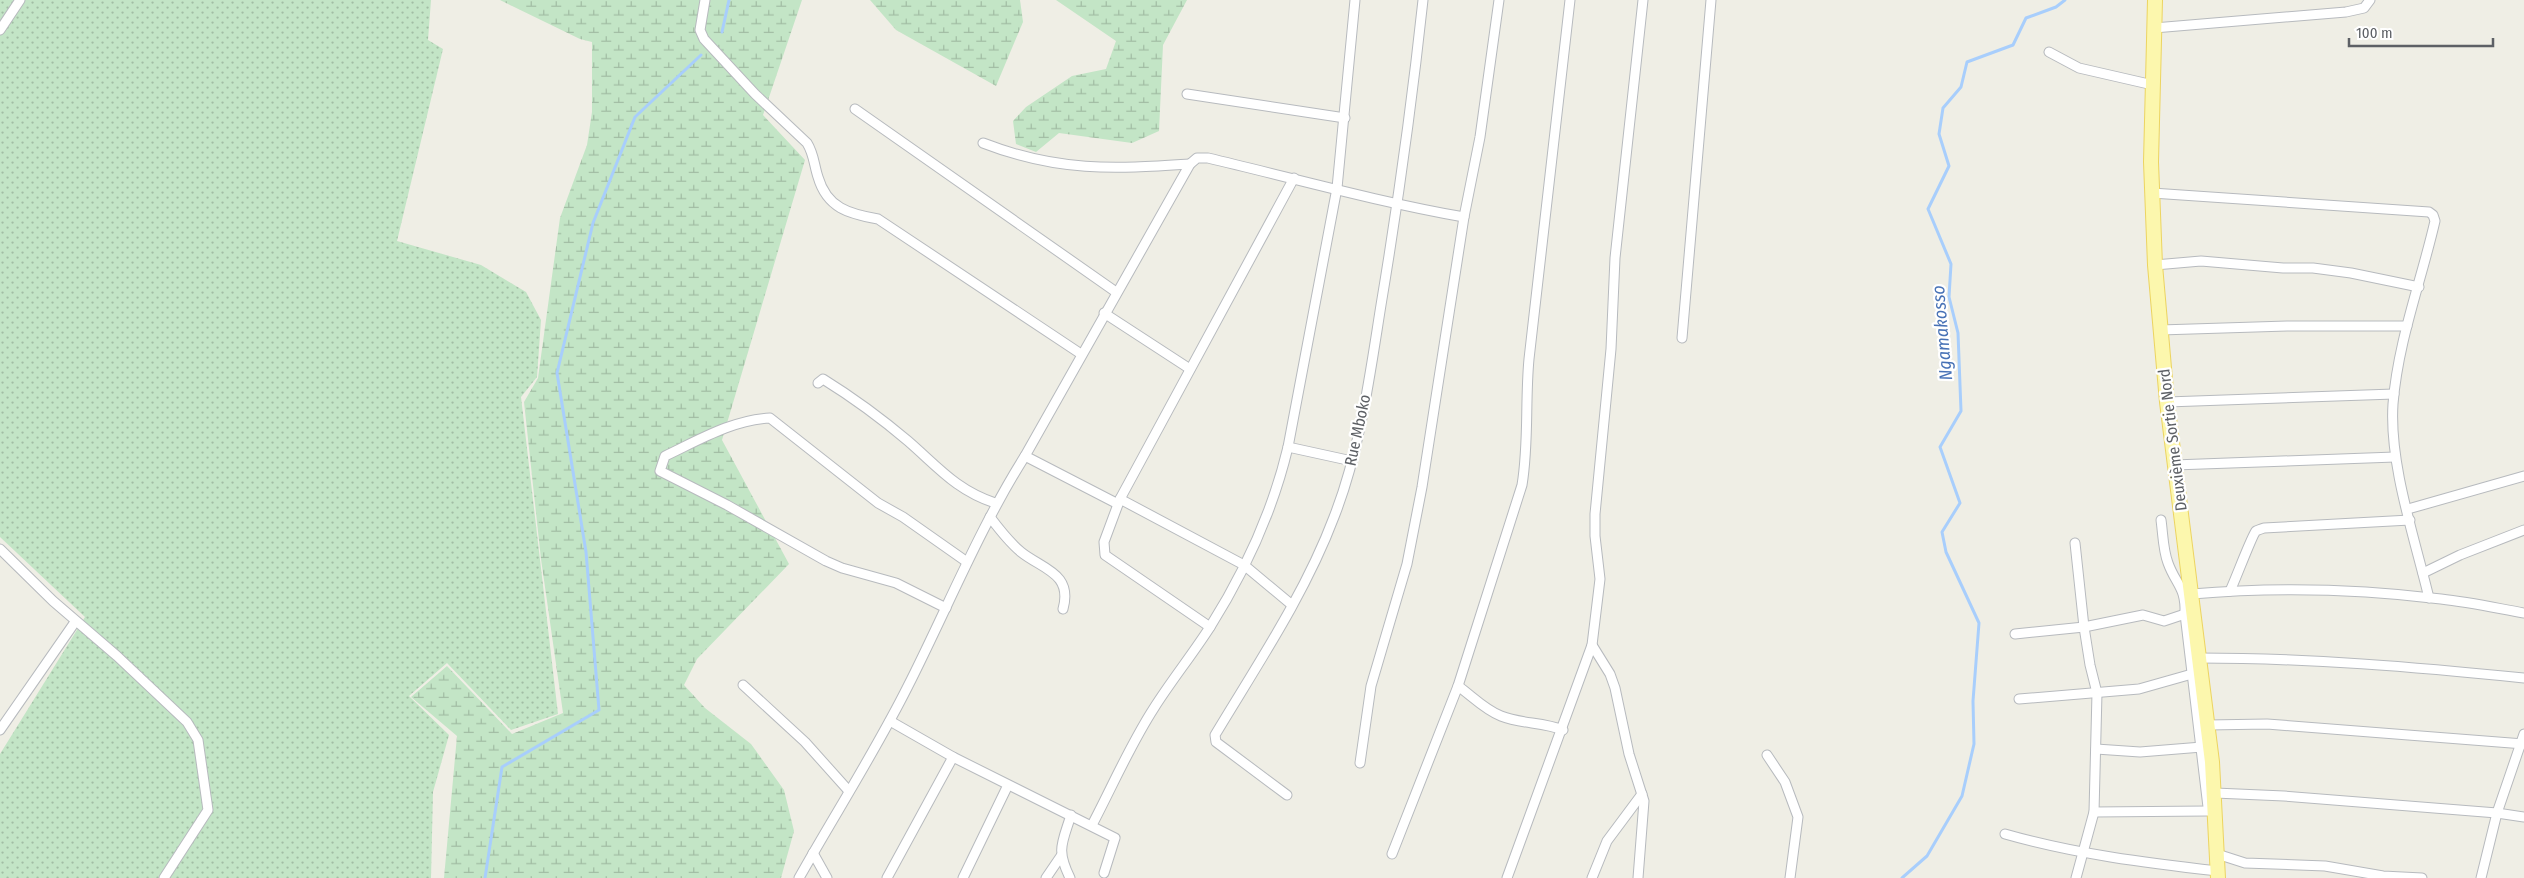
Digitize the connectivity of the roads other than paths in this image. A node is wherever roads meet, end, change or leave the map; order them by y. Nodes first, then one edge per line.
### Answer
1 (20, 0) edge
2 (705, 0) edge
3 (1354, 0) edge
4 (1423, 0) edge
5 (1499, 0) edge
6 (1570, 0) edge
7 (1643, 0) edge
8 (1711, 0) edge
9 (2155, 0) edge
10 (2370, 0) edge
11 (2154, 28) junction
12 (0, 30) edge
13 (2049, 52) dead end
14 (2153, 85) junction
15 (1187, 94) dead end
16 (855, 109) dead end
17 (1345, 118) junction
18 (983, 143) dead end
19 (1190, 164) junction
20 (1294, 178) junction
21 (1337, 188) junction
22 (2152, 193) junction
23 (1397, 205) junction
24 (1464, 217) junction
25 (2155, 265) junction
26 (2419, 287) junction
27 (1116, 292) junction
28 (1104, 313) junction
29 (2407, 326) junction
30 (2160, 330) junction
31 (1682, 338) dead end
32 (1081, 354) junction
33 (1190, 369) junction
34 (818, 383) dead end
35 (2394, 394) junction
36 (2167, 402) junction
37 (1288, 447) junction
38 (1025, 456) junction
39 (2395, 456) junction
40 (1352, 461) junction
41 (2174, 465) junction
42 (2524, 476) edge
43 (1119, 501) junction
44 (995, 503) junction
45 (2408, 509) junction
46 (990, 517) junction
47 (2161, 520) dead end
48 (2410, 520) junction
49 (2524, 530) edge
50 (2075, 543) dead end
51 (0, 549) edge
52 (967, 562) junction
53 (1244, 565) junction
54 (2423, 572) junction
55 (2230, 591) junction
56 (2192, 594) junction
57 (2430, 598) junction
58 (1292, 605) junction
59 (946, 608) junction
60 (1063, 608) dead end
61 (2524, 613) edge
62 (2184, 614) junction
63 (75, 622) junction
64 (1210, 627) junction
65 (2084, 627) junction
66 (2015, 634) dead end
67 (1592, 645) junction
68 (2199, 658) junction
69 (2192, 674) junction
70 (2524, 678) edge
71 (743, 685) dead end
72 (1458, 686) junction
73 (2097, 693) junction
74 (2019, 699) dead end
75 (890, 721) junction
76 (2208, 725) junction
77 (0, 730) edge
78 (1563, 730) junction
79 (2523, 740) edge
80 (2202, 747) junction
81 (2096, 748) junction
82 (1767, 755) dead end
83 (953, 757) junction
84 (1360, 763) dead end
85 (1008, 785) junction
86 (848, 790) junction
87 (2215, 793) junction
88 (1642, 794) junction
89 (1287, 795) dead end
90 (2208, 811) junction
91 (2094, 812) junction
92 (2497, 813) junction
93 (1071, 815) junction
94 (2524, 817) edge
95 (1092, 825) junction
96 (2217, 827) junction
97 (2005, 834) dead end
98 (2083, 852) junction
99 (813, 853) junction
100 (1392, 854) dead end
101 (2217, 854) junction
102 (1061, 856) junction
103 (1104, 873) dead end
104 (2218, 874) edge
105 (164, 878) edge
106 (799, 878) edge
107 (827, 878) edge
108 (887, 878) edge
109 (963, 878) edge
110 (1046, 878) edge
111 (1070, 878) edge
112 (1507, 878) edge
113 (1592, 878) edge
114 (1638, 878) edge
115 (1790, 878) edge
116 (2076, 878) edge
117 (2422, 878) edge
118 (2481, 878) edge

1 - 12 street
2 - 32 street
3 - 17 street
4 - 23 street, Rue Mboko
5 - 24 street
6 - 72 street
7 - 67 street
8 - 31 street
9 - 11 main road, Deuxième Sortie Nord
10 - 11 street
11 - 14 main road, Deuxième Sortie Nord
13 - 14 street
14 - 22 main road, Deuxième Sortie Nord
15 - 17 street
16 - 27 street
17 - 21 street
18 - 19 street
19 - 20 street
19 - 27 street
20 - 21 street
20 - 33 street
21 - 23 street
21 - 37 street
22 - 25 main road, Deuxième Sortie Nord
22 - 26 street
23 - 24 street
23 - 40 street, Rue Mboko
24 - 84 street
25 - 26 street
25 - 30 main road, Deuxième Sortie Nord
26 - 29 street
27 - 28 street
28 - 32 street
28 - 33 street
29 - 30 street
29 - 35 street
30 - 36 main road, Deuxième Sortie Nord
32 - 38 street
33 - 43 street
34 - 44 street
35 - 36 street
35 - 39 street
36 - 41 main road, Deuxième Sortie Nord
37 - 40 street
37 - 53 street
38 - 43 street
38 - 44 street
39 - 41 street
39 - 45 street
40 - 58 street, Rue Mboko
41 - 56 main road, Deuxième Sortie Nord
42 - 45 street
43 - 53 street
43 - 64 street
44 - 46 street
45 - 48 street
46 - 52 street
46 - 60 street
47 - 62 street
48 - 54 street
48 - 55 street
49 - 54 street
50 - 65 street
51 - 63 street
52 - 59 street
52 - 59 street
53 - 58 street
53 - 64 street
54 - 57 street
55 - 56 street
55 - 57 street
56 - 68 main road, Deuxième Sortie Nord
57 - 61 street
58 - 89 street, Rue Mboko
59 - 75 street
62 - 65 street
62 - 69 street
63 - 77 street
63 - 105 street
64 - 95 street
65 - 66 street
65 - 73 street
67 - 78 street
67 - 88 street
68 - 70 street
68 - 76 main road, Deuxième Sortie Nord
69 - 73 street
69 - 80 street
71 - 86 street
72 - 78 street
72 - 100 street
73 - 74 street
73 - 81 street
75 - 83 street
75 - 86 street
76 - 79 street
76 - 87 main road, Deuxième Sortie Nord
78 - 112 street
79 - 92 street
80 - 81 street
80 - 90 street
81 - 91 street
82 - 115 street
83 - 85 street
83 - 108 street
85 - 93 street
85 - 109 street
86 - 99 street
87 - 92 street
87 - 96 main road, Deuxième Sortie Nord
88 - 113 street
88 - 114 street
90 - 91 street
90 - 96 street
91 - 98 street
92 - 94 street
92 - 118 street
93 - 95 street
93 - 102 street
95 - 103 street
96 - 101 main road, Deuxième Sortie Nord
97 - 98 street
98 - 104 street
98 - 116 street
99 - 106 street
99 - 107 street
101 - 104 main road, Deuxième Sortie Nord
101 - 117 street
102 - 110 street
102 - 111 street

